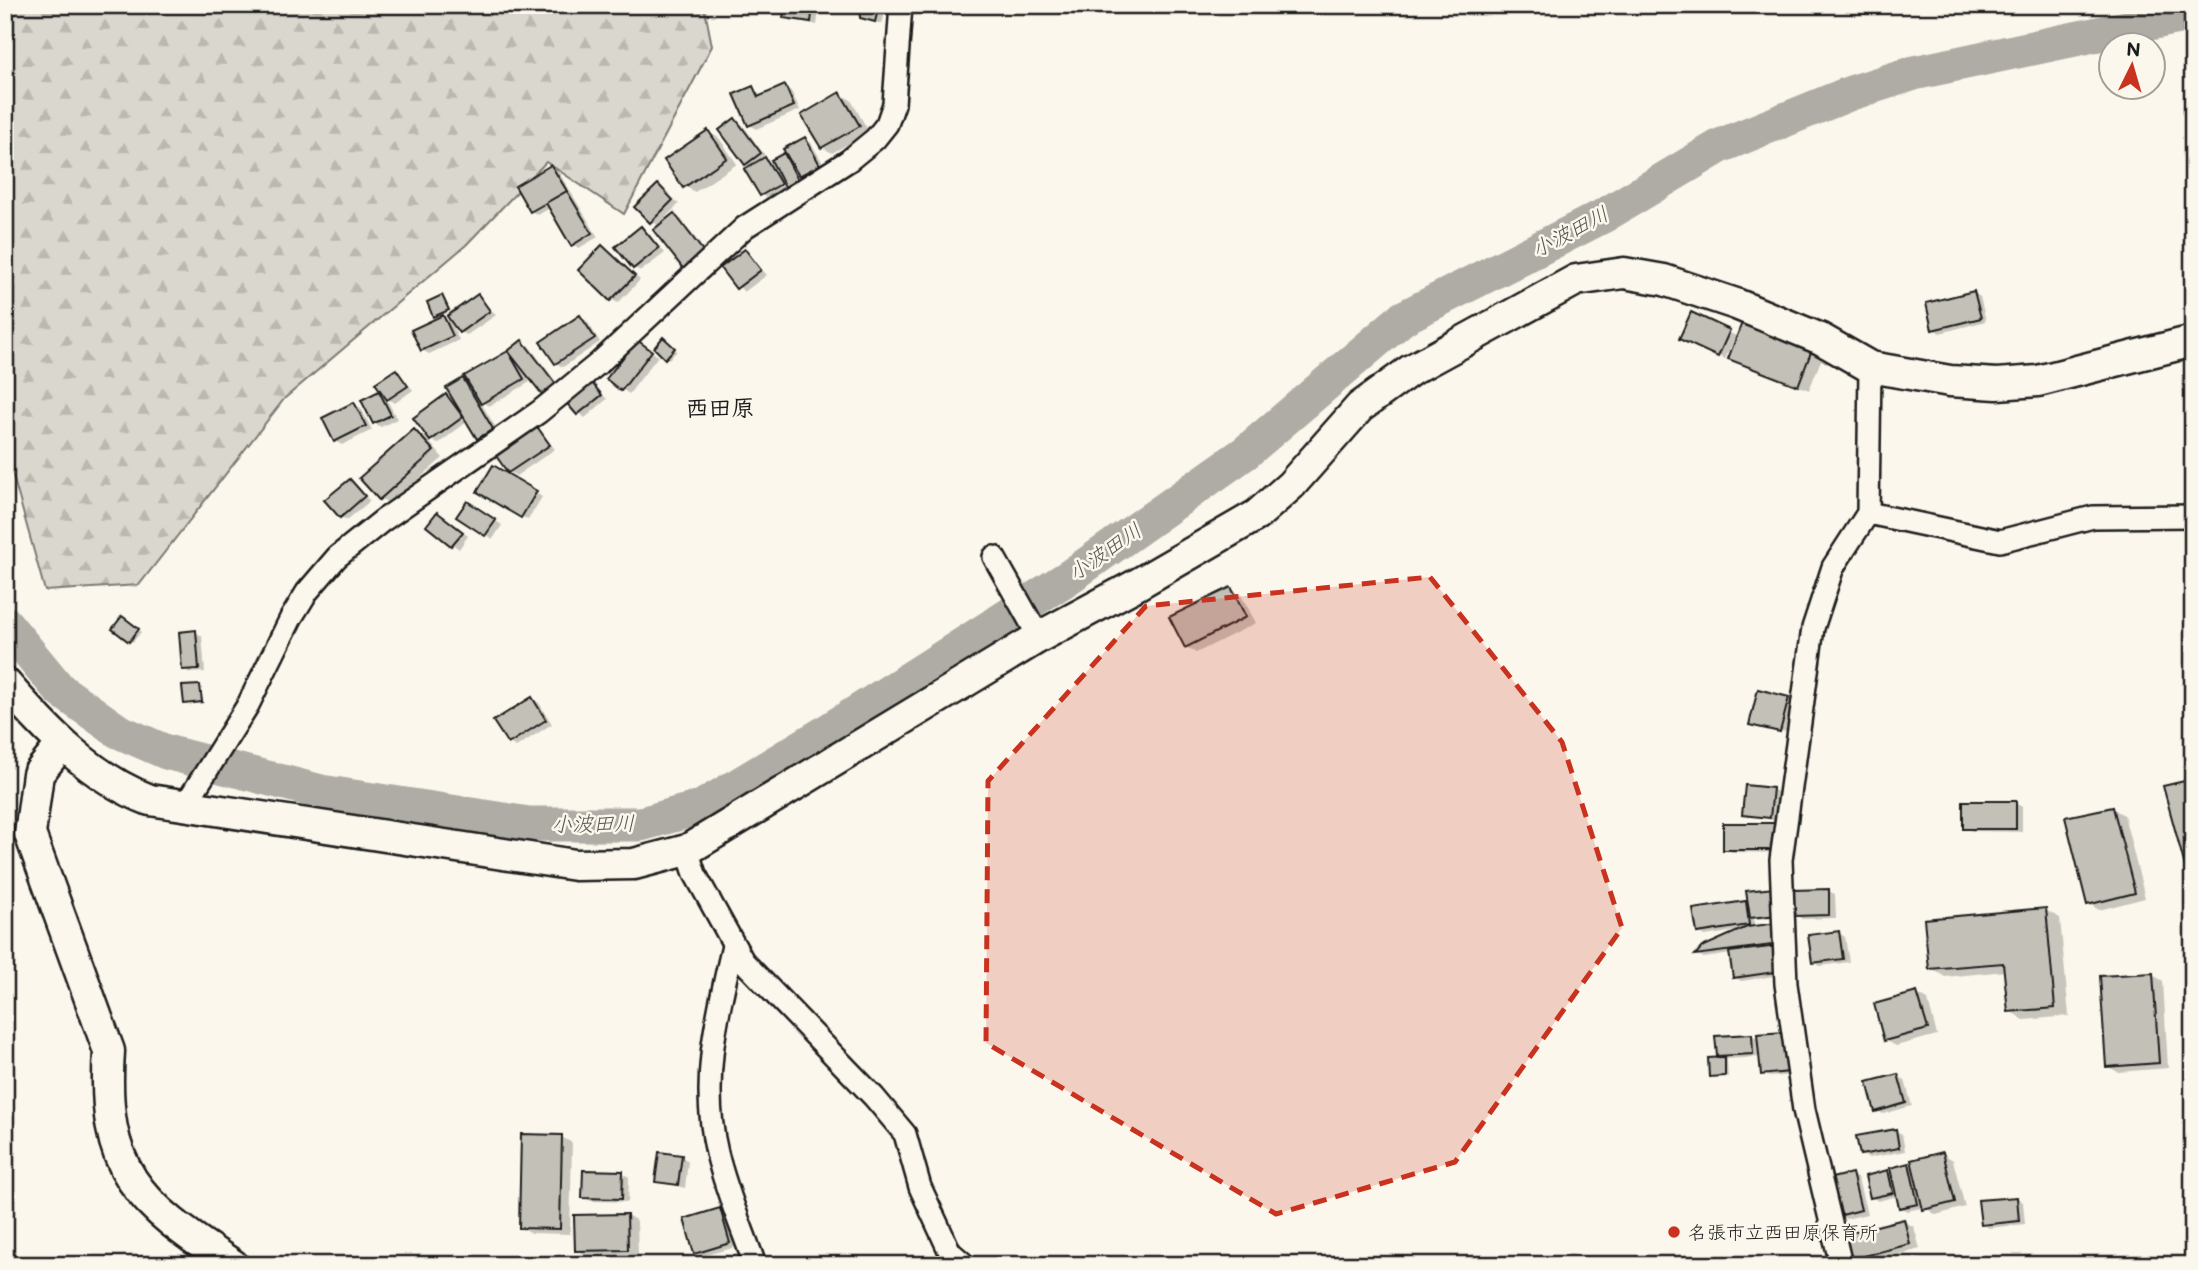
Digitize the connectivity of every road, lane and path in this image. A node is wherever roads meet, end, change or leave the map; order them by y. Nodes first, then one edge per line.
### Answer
1 (901, 5) edge
2 (2193, 341) edge
3 (1870, 367) junction
4 (1868, 513) junction
5 (2193, 516) edge
6 (994, 557) dead end
7 (1036, 631) junction
8 (5, 683) edge
9 (62, 744) junction
10 (189, 801) junction
11 (687, 850) junction
12 (733, 946) junction
13 (233, 1265) edge
14 (755, 1265) edge
15 (965, 1265) edge
16 (1841, 1265) edge

1 - 10 street
2 - 3 street
3 - 4 street
3 - 7 street
4 - 5 street
4 - 16 street
6 - 7 street
7 - 11 street
8 - 9 street
9 - 10 street
9 - 13 street
10 - 11 street
11 - 12 street
12 - 14 street
12 - 15 street

